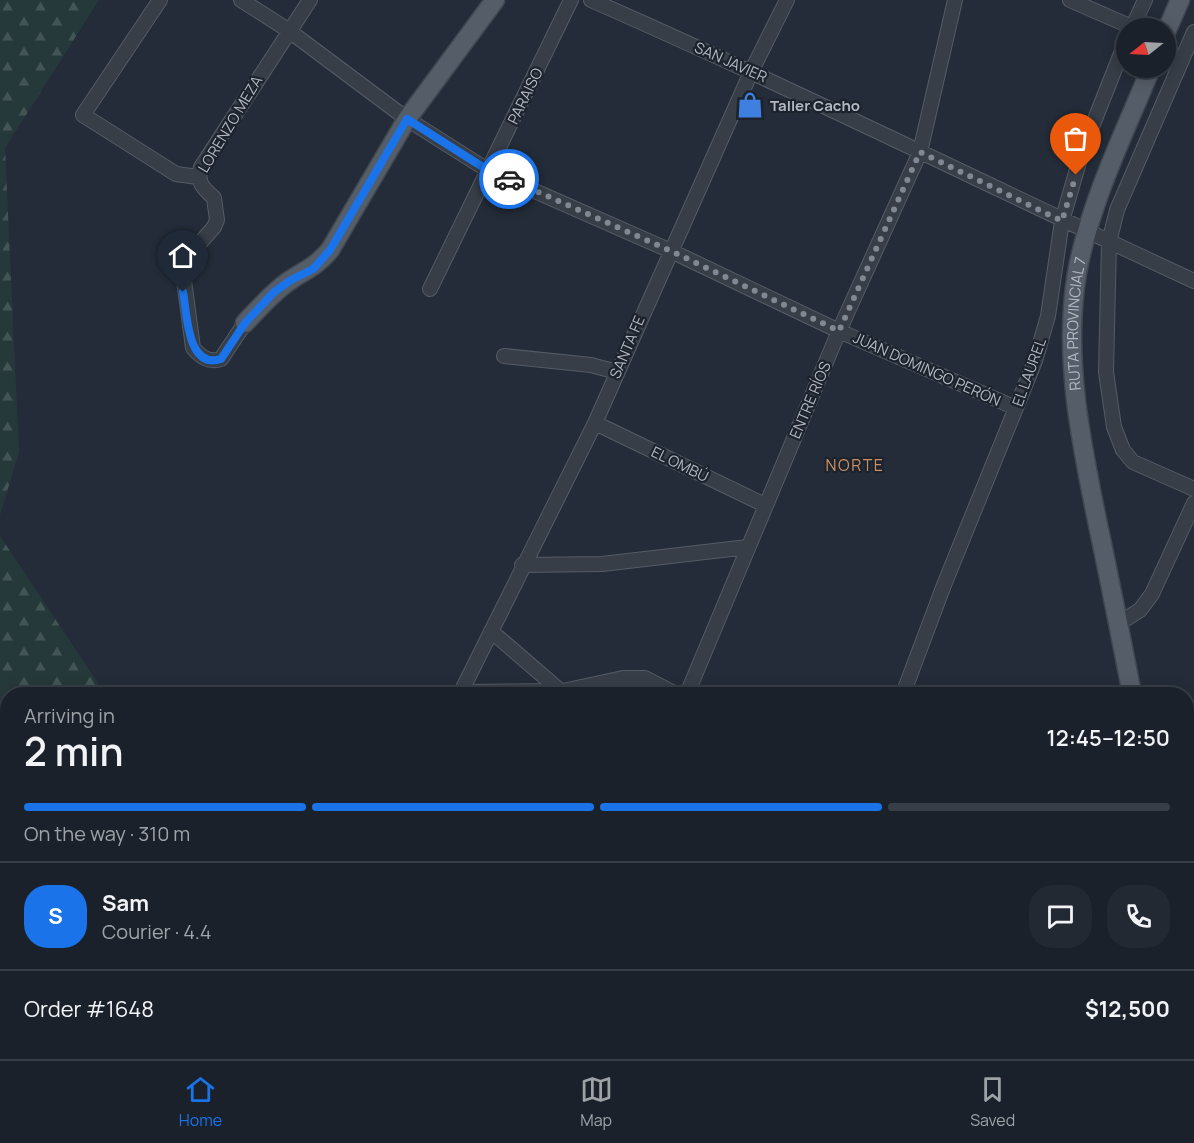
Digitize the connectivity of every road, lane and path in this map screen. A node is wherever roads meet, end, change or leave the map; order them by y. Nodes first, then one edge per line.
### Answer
1 (160, 0) edge
2 (242, 0) edge
3 (310, 0) edge
4 (495, 0) edge
5 (571, 0) edge
6 (591, 0) edge
7 (787, 0) edge
8 (955, 0) edge
9 (1070, 0) edge
10 (1145, 0) edge
11 (1180, 0) edge
12 (1137, 18) edge
13 (1172, 18) edge
14 (1116, 20) edge
15 (288, 30) junction
16 (1194, 32) edge
17 (1190, 52) edge
18 (1116, 66) edge
19 (752, 70) junction
20 (1147, 78) edge
21 (407, 119) junction
22 (920, 152) junction
23 (489, 171) junction
24 (198, 177) junction
25 (1062, 221) junction
26 (1087, 233) junction
27 (1109, 242) junction
28 (671, 251) junction
29 (1194, 281) edge
30 (430, 289) dead end
31 (245, 323) joint
32 (839, 331) junction
33 (504, 356) dead end
34 (617, 372) junction
35 (1016, 408) junction
36 (595, 423) junction
37 (1194, 489) edge
38 (1194, 503) edge
39 (765, 506) junction
40 (748, 547) junction
41 (522, 565) junction
42 (1119, 624) junction
43 (491, 631) junction
44 (462, 687) edge
45 (557, 687) edge
46 (588, 687) edge
47 (662, 687) edge
48 (690, 687) edge
49 (906, 687) edge
50 (1131, 687) edge

1 - 24 street
2 - 15 street, JUAN DOMINGO PERÓN
3 - 15 street, LORENZO MEZA
4 - 21 main road
5 - 23 street, PARAISO
6 - 19 street, SAN JAVIER
7 - 19 street, SANTA FE
8 - 22 street, ENTRE RÍOS
9 - 14 street
10 - 12 street
11 - 13 main road
15 - 21 street, JUAN DOMINGO PERÓN
15 - 24 street, LORENZO MEZA
16 - 17 street
17 - 27 street
18 - 25 street, EL LAUREL
19 - 22 street, SAN JAVIER
19 - 28 street, SANTA FE
20 - 26 main road, RUTA PROVINCIAL 7
21 - 23 street, JUAN DOMINGO PERÓN
21 - 31 main road
22 - 25 street, SAN JAVIER
22 - 32 street, ENTRE RÍOS
23 - 28 street, JUAN DOMINGO PERÓN
23 - 30 street, PARAISO
24 - 31 street, LORENZO MEZA
25 - 26 street, SAN JAVIER
25 - 35 street, EL LAUREL
26 - 27 street, SAN JAVIER
26 - 42 main road, RUTA PROVINCIAL 7
27 - 29 street, SAN JAVIER
27 - 37 street
28 - 32 street, JUAN DOMINGO PERÓN
28 - 34 street, SANTA FE
32 - 35 street, JUAN DOMINGO PERÓN
32 - 39 street, ENTRE RÍOS
33 - 34 street
34 - 36 street, SANTA FE
35 - 49 street, EL LAUREL
36 - 39 street, EL OMBÚ
36 - 41 street, SANTA FE
38 - 42 street
39 - 40 street, ENTRE RÍOS
40 - 41 street
40 - 48 street, ENTRE RÍOS
41 - 43 street, SANTA FE
42 - 50 main road, RUTA PROVINCIAL 7
43 - 44 street, SANTA FE
43 - 45 street
46 - 47 street

